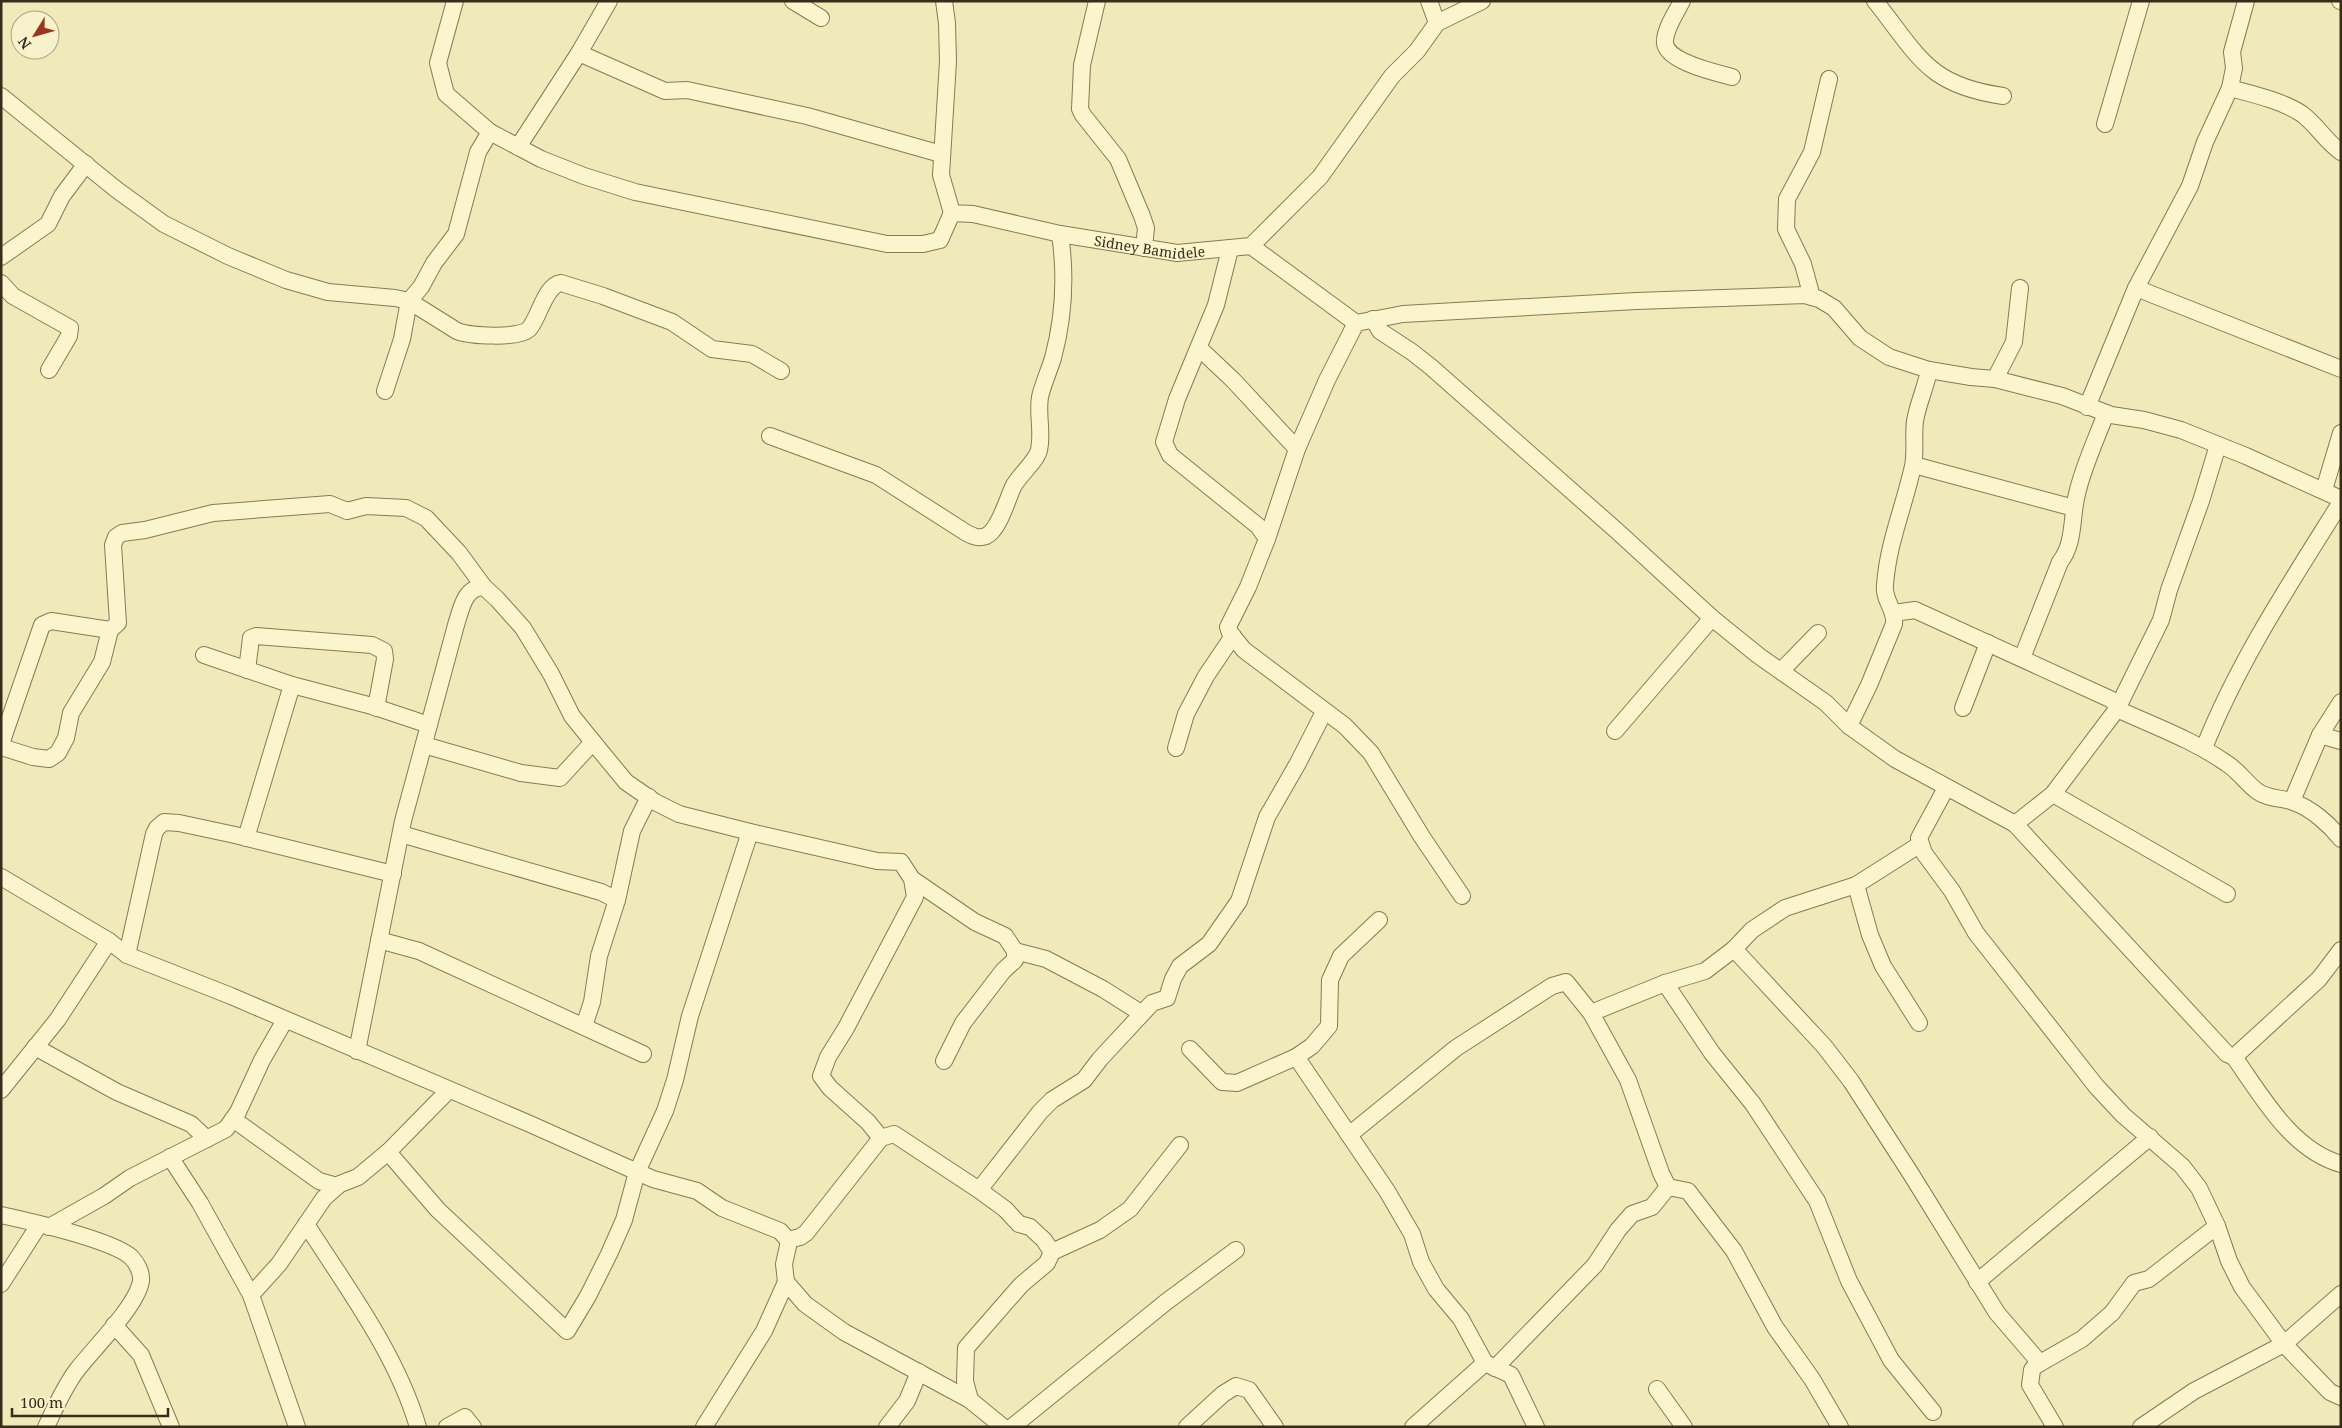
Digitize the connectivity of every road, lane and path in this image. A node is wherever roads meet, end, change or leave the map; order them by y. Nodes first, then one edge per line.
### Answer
1 (455, 1) edge
2 (609, 1) edge
3 (793, 1) edge
4 (944, 1) edge
5 (1097, 1) edge
6 (1429, 1) edge
7 (1482, 1) edge
8 (1682, 1) edge
9 (1875, 1) edge
10 (2141, 1) edge
11 (2246, 1) edge
12 (821, 18) dead end
13 (1437, 23) junction
14 (579, 53) junction
15 (1732, 77) dead end
16 (1828, 79) dead end
17 (2230, 88) junction
18 (1, 96) edge
19 (2003, 96) dead end
20 (2105, 124) dead end
21 (490, 132) junction
22 (518, 147) junction
23 (2341, 152) edge
24 (941, 154) junction
25 (86, 164) junction
26 (952, 213) junction
27 (1060, 234) junction
28 (1251, 246) junction
29 (1144, 248) junction
30 (1230, 249) junction
31 (1, 257) edge
32 (1, 283) edge
33 (2020, 288) dead end
34 (2136, 288) junction
35 (1812, 297) junction
36 (409, 301) junction
37 (1373, 319) junction
38 (1356, 323) junction
39 (1199, 348) junction
40 (2341, 369) edge
41 (49, 370) dead end
42 (781, 370) dead end
43 (1929, 370) junction
44 (1995, 379) junction
45 (385, 391) dead end
46 (2087, 407) junction
47 (2106, 413) junction
48 (2341, 433) edge
49 (770, 436) dead end
50 (2218, 445) junction
51 (1297, 450) junction
52 (1914, 465) junction
53 (2324, 490) junction
54 (2341, 501) edge
55 (2074, 508) junction
56 (1266, 529) junction
57 (477, 584) junction
58 (1894, 613) junction
59 (1712, 618) junction
60 (110, 630) junction
61 (1818, 633) dead end
62 (1233, 636) junction
63 (1988, 643) junction
64 (204, 655) dead end
65 (2022, 658) junction
66 (247, 670) junction
67 (1781, 671) junction
68 (292, 685) junction
69 (2341, 702) edge
70 (2118, 707) junction
71 (376, 708) junction
72 (1963, 708) dead end
73 (1324, 712) junction
74 (429, 725) junction
75 (1849, 726) junction
76 (1615, 731) dead end
77 (2320, 734) junction
78 (2341, 741) edge
79 (593, 742) junction
80 (424, 744) junction
81 (1, 746) edge
82 (1176, 748) dead end
83 (2204, 748) junction
84 (1946, 788) junction
85 (2053, 794) junction
86 (649, 797) junction
87 (2292, 801) junction
88 (2015, 824) junction
89 (750, 832) junction
90 (401, 834) junction
91 (246, 838) junction
92 (2341, 839) edge
93 (1919, 845) junction
94 (393, 874) junction
95 (1, 876) edge
96 (912, 879) junction
97 (1856, 885) junction
98 (2227, 894) dead end
99 (1462, 896) dead end
100 (617, 900) junction
101 (1379, 920) dead end
102 (379, 940) junction
103 (109, 941) junction
104 (1734, 949) junction
105 (2341, 950) edge
106 (1015, 951) junction
107 (127, 955) junction
108 (1665, 983) junction
109 (1141, 1013) junction
110 (1591, 1013) junction
111 (285, 1020) junction
112 (1919, 1023) dead end
113 (584, 1026) junction
114 (47, 1032) junction
115 (35, 1047) junction
116 (1190, 1049) dead end
117 (357, 1051) junction
118 (643, 1054) dead end
119 (1296, 1057) junction
120 (2234, 1057) junction
121 (58, 1061) junction
122 (944, 1061) dead end
123 (1, 1090) edge
124 (449, 1090) junction
125 (233, 1119) junction
126 (1349, 1135) junction
127 (2150, 1137) junction
128 (202, 1138) junction
129 (881, 1138) junction
130 (1180, 1145) dead end
131 (388, 1152) junction
132 (170, 1157) junction
133 (2341, 1164) edge
134 (637, 1172) junction
135 (319, 1181) junction
136 (337, 1186) junction
137 (1668, 1187) junction
138 (979, 1190) junction
139 (324, 1198) junction
140 (73, 1214) junction
141 (1, 1215) edge
142 (306, 1224) junction
143 (44, 1226) junction
144 (2217, 1226) junction
145 (75, 1234) junction
146 (788, 1240) junction
147 (1236, 1250) dead end
148 (1052, 1252) junction
149 (786, 1282) junction
150 (1977, 1282) junction
151 (1, 1284) edge
152 (2341, 1294) edge
153 (251, 1295) junction
154 (114, 1325) junction
155 (2284, 1344) junction
156 (2040, 1363) junction
157 (1490, 1365) junction
158 (919, 1372) junction
159 (959, 1386) junction
160 (1657, 1389) dead end
161 (2341, 1397) edge
162 (1933, 1412) dead end
163 (46, 1427) edge
164 (171, 1427) edge
165 (297, 1427) edge
166 (418, 1427) edge
167 (447, 1427) edge
168 (474, 1427) edge
169 (704, 1427) edge
170 (887, 1427) edge
171 (1004, 1427) edge
172 (1012, 1427) edge
173 (1187, 1427) edge
174 (1274, 1427) edge
175 (1413, 1427) edge
176 (1536, 1427) edge
177 (1684, 1427) edge
178 (1840, 1427) edge
179 (2055, 1427) edge
180 (2141, 1427) edge

1 - 21 street
2 - 14 street
3 - 12 street
4 - 24 street
5 - 29 street
6 - 13 street
7 - 13 street
8 - 15 street
9 - 19 street
10 - 20 street
11 - 17 street
13 - 28 street
14 - 22 street
14 - 24 street
16 - 35 street
17 - 23 street
17 - 34 street
18 - 25 street
21 - 22 street
21 - 36 street
22 - 26 street
24 - 26 street
25 - 31 street
25 - 36 street
26 - 27 street, Sidney Bamidele
27 - 29 street, Sidney Bamidele
27 - 49 street
28 - 30 street, Sidney Bamidele
28 - 38 street
29 - 30 street, Sidney Bamidele
30 - 39 street
32 - 41 street
33 - 44 street
34 - 40 street
34 - 46 street
35 - 37 street
35 - 43 street
36 - 42 street
36 - 45 street
37 - 38 street
37 - 59 street
38 - 51 street
39 - 51 street
39 - 56 street
43 - 44 street
43 - 52 street
44 - 46 street
46 - 47 street
47 - 50 street
47 - 55 street
48 - 53 street
50 - 53 street
50 - 70 street
51 - 56 street
52 - 55 street
52 - 58 street
53 - 54 street
54 - 83 street
55 - 65 street
56 - 62 street
57 - 60 street
57 - 74 street
57 - 79 street
58 - 63 street
58 - 75 street
59 - 67 street
59 - 76 street
60 - 81 street
60 - 81 street
61 - 67 street
62 - 73 street
62 - 82 street
63 - 65 street
63 - 72 street
64 - 66 street
65 - 70 street
66 - 68 street
66 - 71 street
67 - 75 street
68 - 71 street
68 - 91 street
69 - 77 street
70 - 83 street
70 - 85 street
71 - 74 street
73 - 99 street
73 - 109 street
74 - 80 street
75 - 84 street
77 - 78 street
77 - 87 street
79 - 80 street
79 - 86 street
80 - 90 street
83 - 87 street
84 - 88 street
84 - 93 street
85 - 88 street
85 - 98 street
86 - 89 street
86 - 100 street
87 - 92 street
88 - 120 street
89 - 96 street
89 - 134 street
90 - 94 street
90 - 100 street
91 - 94 street
91 - 107 street
93 - 97 street
93 - 127 street
94 - 102 street
95 - 103 street
96 - 106 street
96 - 129 street
97 - 104 street
97 - 112 street
100 - 113 street
101 - 119 street
102 - 113 street
102 - 117 street
103 - 107 street
103 - 114 street
104 - 108 street
104 - 150 street
105 - 120 street
106 - 109 street
106 - 122 street
107 - 111 street
108 - 110 street
108 - 162 street
109 - 138 street
110 - 126 street
110 - 137 street
111 - 117 street
111 - 125 street
113 - 118 street
114 - 115 street
114 - 121 street
115 - 121 street
115 - 123 street
116 - 119 street
117 - 124 street
119 - 126 street
120 - 133 street
121 - 128 street
124 - 131 street
124 - 134 street
125 - 128 street
125 - 135 street
126 - 157 street
127 - 144 street
127 - 150 street
128 - 132 street
129 - 138 street
129 - 146 street
130 - 148 street
131 - 134 street
131 - 136 street
132 - 140 street
132 - 153 street
134 - 146 street
135 - 136 street
135 - 139 street
136 - 139 street
137 - 157 street
137 - 178 street
138 - 148 street
139 - 142 street
140 - 143 street
140 - 145 street
141 - 143 street
142 - 153 street
142 - 166 street
143 - 145 street
143 - 151 street
144 - 155 street
144 - 156 street
145 - 154 street
146 - 149 street
147 - 172 street
148 - 159 street
149 - 158 street
149 - 169 street
150 - 156 street
152 - 155 street
153 - 165 street
154 - 163 street
154 - 164 street
155 - 161 street
155 - 180 street
156 - 179 street
157 - 175 street
157 - 176 street
158 - 159 street
158 - 170 street
159 - 171 street
160 - 177 street
167 - 168 street
173 - 174 street

